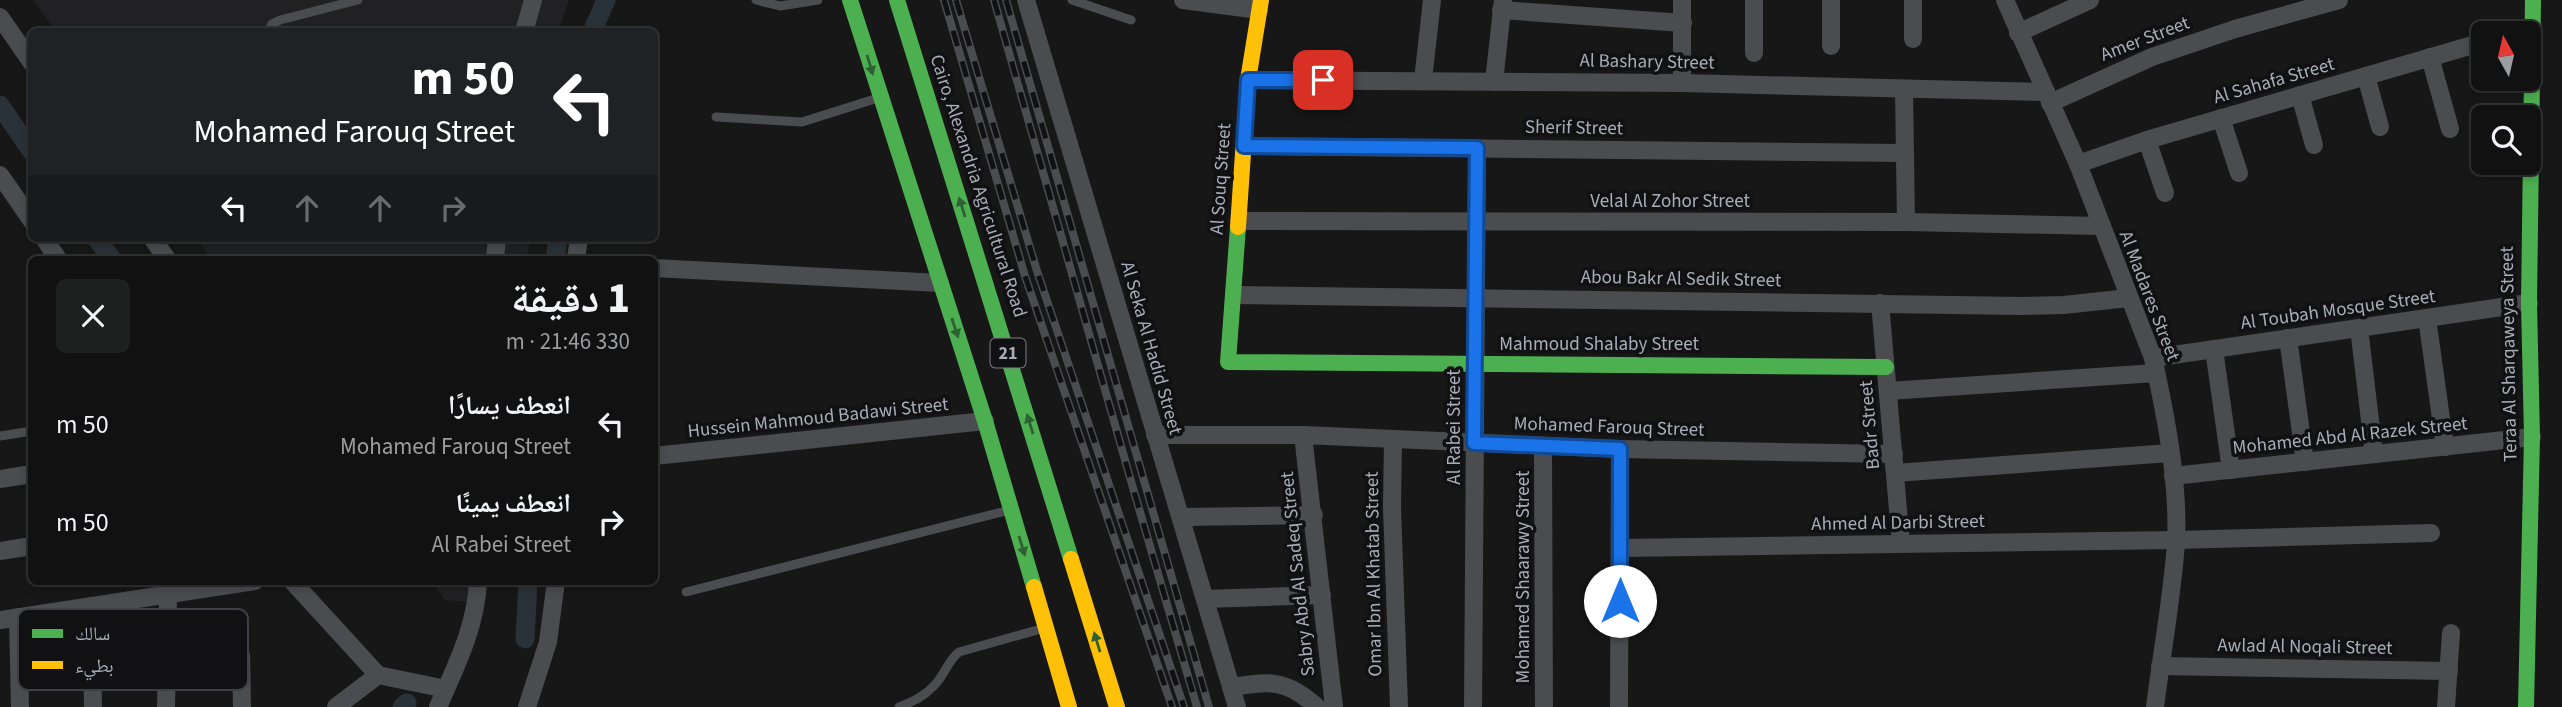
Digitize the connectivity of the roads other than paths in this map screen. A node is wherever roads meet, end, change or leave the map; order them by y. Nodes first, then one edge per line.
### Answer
1 (358, 0) edge
2 (533, 0) edge
3 (756, 0) edge
4 (850, 0) edge
5 (897, 0) edge
6 (1026, 0) edge
7 (1072, 0) edge
8 (1183, 0) edge
9 (1432, 0) edge
10 (1682, 0) edge
11 (1754, 0) edge
12 (1832, 0) edge
13 (1913, 0) edge
14 (2006, 0) edge
15 (2090, 0) edge
16 (2339, 0) edge
17 (2533, 0) edge
18 (814, 1) edge
19 (1260, 5) edge
20 (1502, 5) edge
21 (0, 17) edge
22 (1131, 20) dead end
23 (2533, 21) edge
24 (1682, 23) junction
25 (270, 28) edge
26 (525, 28) edge
27 (2018, 33) junction
28 (1913, 39) dead end
29 (2471, 45) edge
30 (1831, 46) dead end
31 (1754, 53) dead end
32 (28, 57) edge
33 (2430, 57) junction
34 (2366, 76) junction
35 (1248, 80) junction
36 (1423, 80) junction
37 (1494, 82) junction
38 (1682, 83) junction
39 (1904, 89) junction
40 (2532, 91) edge
41 (2300, 95) junction
42 (880, 97) junction
43 (2048, 97) junction
44 (716, 117) dead end
45 (2221, 118) junction
46 (2380, 127) dead end
47 (2450, 129) dead end
48 (2147, 140) junction
49 (2314, 145) dead end
50 (1244, 146) junction
51 (1477, 148) junction
52 (1904, 153) junction
53 (2078, 164) junction
54 (2239, 173) dead end
55 (0, 175) edge
56 (2165, 193) dead end
57 (28, 215) edge
58 (1239, 220) junction
59 (1477, 221) junction
60 (1906, 222) junction
61 (2101, 226) junction
62 (658, 268) edge
63 (940, 283) junction
64 (1234, 295) junction
65 (1476, 298) junction
66 (2128, 299) junction
67 (1880, 303) junction
68 (2529, 303) junction
69 (2427, 318) junction
70 (2358, 328) junction
71 (2288, 338) junction
72 (2214, 349) junction
73 (1228, 362) joint
74 (1475, 364) junction
75 (2155, 365) junction
76 (1886, 368) junction
77 (1888, 391) junction
78 (985, 421) junction
79 (28, 432) edge
80 (1155, 435) junction
81 (1303, 435) junction
82 (0, 436) edge
83 (2532, 437) junction
84 (1393, 440) junction
85 (1474, 443) junction
86 (1543, 446) junction
87 (2445, 447) junction
88 (1620, 449) junction
89 (2171, 453) junction
90 (1894, 454) junction
91 (2374, 454) junction
92 (658, 456) edge
93 (2305, 462) junction
94 (2231, 470) junction
95 (28, 474) edge
96 (1895, 474) junction
97 (2173, 476) junction
98 (0, 478) edge
99 (1011, 510) junction
100 (1314, 515) junction
101 (1181, 517) junction
102 (2431, 533) dead end
103 (2176, 540) junction
104 (1901, 544) junction
105 (28, 547) edge
106 (1620, 548) junction
107 (0, 551) edge
108 (228, 585) edge
109 (296, 585) edge
110 (478, 585) edge
111 (555, 585) edge
112 (686, 592) dead end
113 (168, 594) junction
114 (1322, 595) junction
115 (1206, 599) junction
116 (91, 606) junction
117 (71, 609) edge
118 (91, 609) edge
119 (168, 609) edge
120 (18, 617) edge
121 (0, 620) edge
122 (1046, 628) junction
123 (2451, 633) dead end
124 (2160, 666) junction
125 (2449, 671) junction
126 (379, 675) junction
127 (1231, 687) junction
128 (446, 689) junction
129 (336, 707) edge
130 (438, 707) edge
131 (527, 707) edge
132 (899, 707) edge
133 (1069, 707) edge
134 (1116, 707) edge
135 (1237, 707) edge
136 (1317, 707) edge
137 (1334, 707) edge
138 (1399, 707) edge
139 (1473, 707) edge
140 (1544, 707) edge
141 (1619, 707) edge
142 (2155, 707) edge
143 (2446, 707) edge
144 (2526, 707) edge

1 - 25 lane
2 - 26 street
3 - 18 lane
4 -> 42 main road, 21
134 -> 5 main road, Cairo, Alexandria Agricultural Road / 21
6 - 80 street, Al Seka Al Hadid Street
7 - 22 lane
8 - 19 street
9 - 36 street
10 - 24 street
11 - 31 street
12 - 30 street
13 - 28 street
14 - 27 street, Al Madares Street
15 - 27 street
16 - 43 street, Amer Street
17 - 23 main road, Teraa Al Sharqaweya Street
19 - 35 main road, Al Souq Street
20 - 24 street
20 - 37 street
21 - 32 street
24 - 38 street
27 - 43 street, Al Madares Street
29 - 33 street, Al Sahafa Street
33 - 34 street, Al Sahafa Street
33 - 47 street
34 - 41 street, Al Sahafa Street
34 - 46 street
35 - 36 street, Al Bashary Street
35 - 50 main road, Al Souq Street
36 - 37 street, Al Bashary Street
37 - 38 street, Al Bashary Street
38 - 39 street, Al Bashary Street
39 - 43 street, Al Bashary Street
39 - 52 street
40 - 68 main road, Teraa Al Sharqaweya Street
41 - 45 street, Al Sahafa Street
41 - 49 street
42 - 44 lane
42 - 63 main road, 21
43 - 53 street, Al Madares Street
45 - 48 street, Al Sahafa Street
45 - 54 street
48 - 53 street, Al Sahafa Street
48 - 56 street
50 - 51 street, Sherif Street
50 - 58 main road, Al Souq Street
51 - 52 street, Sherif Street
51 - 59 street, Al Rabei Street
52 - 60 street
53 - 61 street, Al Madares Street
55 - 57 street
58 - 59 street, Velal Al Zohor Street
58 - 64 main road, Al Souq Street
59 - 60 street, Velal Al Zohor Street
59 - 65 street, Al Rabei Street
60 - 61 street, Velal Al Zohor Street
61 - 66 street, Al Madares Street
62 - 63 street
63 -> 78 main road, 21
64 - 65 street, Abou Bakr Al Sedik Street
64 - 73 main road, Al Souq Street
65 - 67 street, Abou Bakr Al Sedik Street
65 - 74 street, Al Rabei Street
66 - 67 street, Abou Bakr Al Sedik Street
66 - 75 street, Al Madares Street
67 - 76 street, Badr Street
68 - 69 street, Al Toubah Mosque Street
68 - 83 main road, Teraa Al Sharqaweya Street
69 - 70 street, Al Toubah Mosque Street
69 - 87 street
70 - 71 street, Al Toubah Mosque Street
70 - 91 street
71 - 72 street, Al Toubah Mosque Street
71 - 93 street
72 - 75 street, Al Toubah Mosque Street
72 - 94 street
73 - 74 main road, Mahmoud Shalaby Street
74 - 76 main road, Mahmoud Shalaby Street
74 - 85 street, Al Rabei Street
75 - 77 street
75 - 89 street, Al Madares Street
76 - 77 street, Badr Street
77 - 90 street, Badr Street
78 - 92 street, Hussein Mahmoud Badawi Street
78 - 99 main road, 21
79 - 82 lane
80 - 81 street, Mohamed Farouq Street
80 - 101 street, Al Seka Al Hadid Street
81 - 84 street, Mohamed Farouq Street
81 - 100 street, Sabry Abd Al Sadeq Street
83 - 87 street, Mohamed Abd Al Razek Street
83 - 144 main road, Teraa Al Sharqaweya Street
84 - 85 street, Mohamed Farouq Street
84 - 138 street, Omar Ibn Al Khatab Street
85 - 86 street, Mohamed Farouq Street
85 - 139 street, Al Rabei Street
86 - 88 street, Mohamed Farouq Street
86 - 140 street, Mohamed Shaarawy Street
87 - 91 street, Mohamed Abd Al Razek Street
88 - 90 street, Mohamed Farouq Street
88 - 106 street
89 - 96 street
89 - 97 street, Al Madares Street
90 - 96 street, Badr Street
91 - 93 street, Mohamed Abd Al Razek Street
93 - 94 street, Mohamed Abd Al Razek Street
94 - 97 street, Mohamed Abd Al Razek Street
95 - 98 street
96 - 104 street, Badr Street
97 - 103 street, Al Madares Street
99 - 112 lane
99 -> 122 main road, 21
100 - 101 street
100 - 114 street, Sabry Abd Al Sadeq Street
101 - 115 street, Al Seka Al Hadid Street
102 - 103 street, Ahmed Al Darbi Street
103 - 104 street, Ahmed Al Darbi Street
103 - 124 street, Al Madares Street
104 - 106 street, Ahmed Al Darbi Street
105 - 107 street
106 - 141 street
108 - 113 street
109 - 126 street
110 - 128 street
111 - 131 street
113 - 116 street
113 - 119 street
114 - 115 street
114 - 137 street, Sabry Abd Al Sadeq Street
115 - 127 street, Al Seka Al Hadid Street
116 - 117 street
116 - 118 street
120 - 121 street
122 - 132 lane
122 - 133 main road, 21
123 - 125 street
124 - 125 street, Awlad Al Noqali Street
124 - 142 street, Al Madares Street
125 - 143 street
126 - 128 street
126 - 129 street
127 - 135 street, Al Seka Al Hadid Street
127 - 136 street
128 - 130 street

